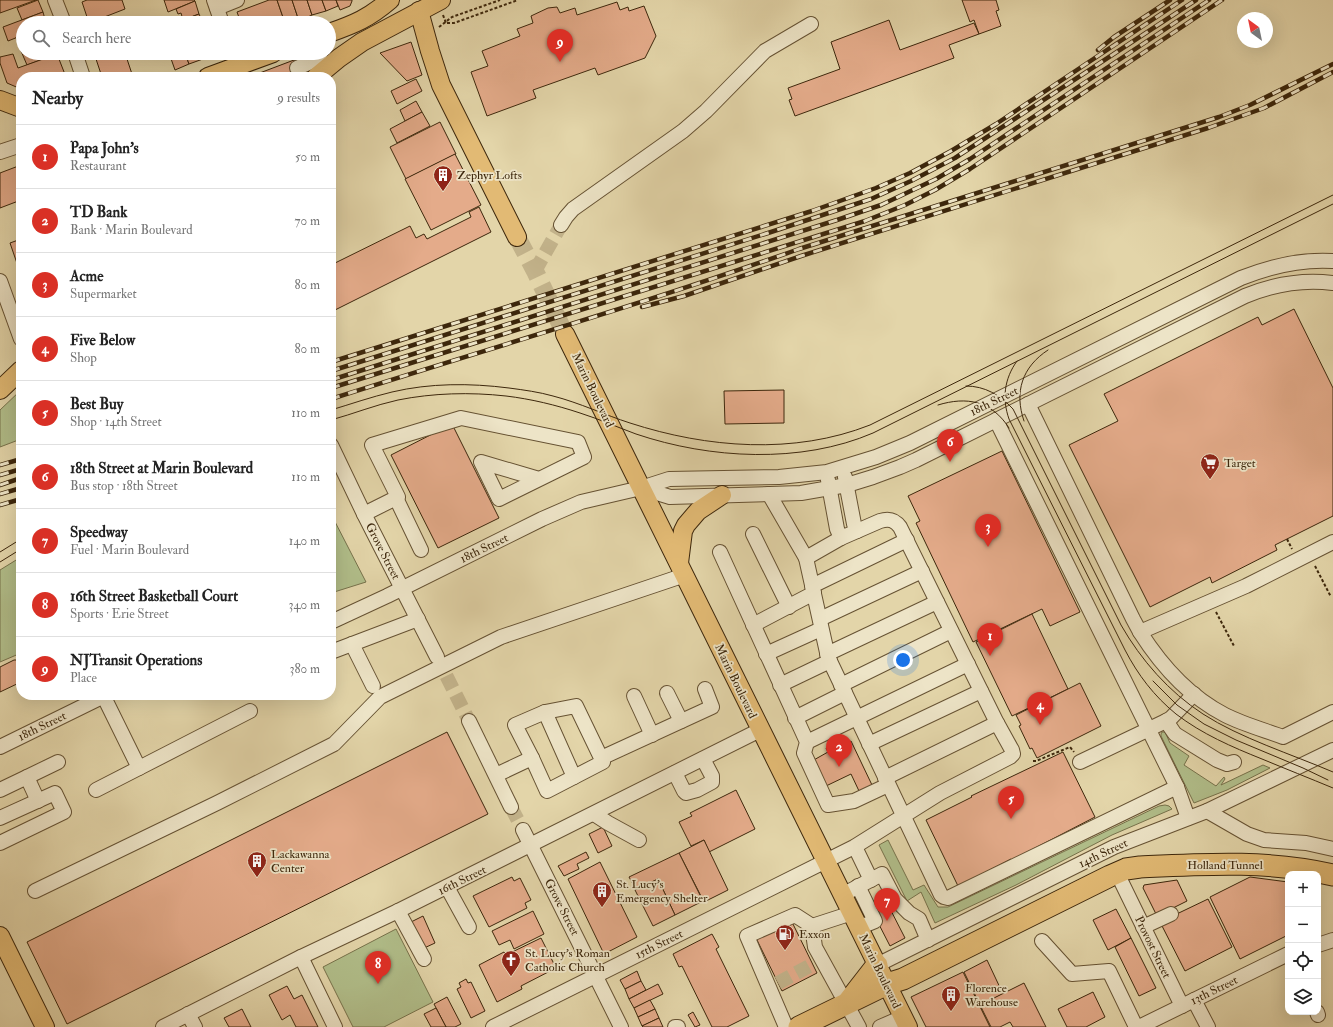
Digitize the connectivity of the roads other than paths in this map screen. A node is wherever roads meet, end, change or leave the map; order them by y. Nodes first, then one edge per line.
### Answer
1 (56, 0) edge
2 (237, 0) edge
3 (390, 0) edge
4 (441, 0) edge
5 (215, 4) edge
6 (373, 6) edge
7 (419, 11) junction
8 (62, 16) edge
9 (219, 16) edge
10 (811, 24) dead end
11 (336, 31) edge
12 (336, 56) edge
13 (77, 60) edge
14 (252, 60) edge
15 (324, 63) edge
16 (237, 65) edge
17 (297, 68) dead end
18 (81, 72) edge
19 (220, 72) edge
20 (0, 100) edge
21 (16, 106) edge
22 (16, 147) edge
23 (0, 152) edge
24 (561, 225) tunnel mouth
25 (517, 237) tunnel mouth
26 (1333, 261) edge
27 (0, 281) edge
28 (1333, 283) edge
29 (16, 325) edge
30 (565, 334) tunnel mouth
31 (1058, 369) junction
32 (16, 375) edge
33 (1067, 384) junction
34 (0, 390) edge
35 (1028, 404) junction
36 (996, 420) junction
37 (336, 455) edge
38 (843, 468) junction
39 (827, 472) junction
40 (540, 479) dead end
41 (847, 485) junction
42 (641, 488) junction
43 (830, 488) junction
44 (770, 494) junction
45 (722, 495) junction
46 (396, 498) junction
47 (364, 514) junction
48 (857, 531) junction
49 (753, 534) dead end
50 (841, 538) junction
51 (907, 540) junction
52 (1331, 548) edge
53 (421, 550) dead end
54 (720, 552) dead end
55 (806, 558) junction
56 (682, 569) junction
57 (922, 571) junction
58 (402, 588) junction
59 (813, 590) junction
60 (937, 602) junction
61 (789, 607) junction
62 (418, 619) junction
63 (336, 620) edge
64 (820, 624) junction
65 (753, 625) junction
66 (951, 631) junction
67 (1140, 632) junction
68 (352, 644) junction
69 (336, 650) edge
70 (766, 654) junction
71 (437, 657) tunnel mouth
72 (828, 657) junction
73 (968, 664) junction
74 (780, 685) junction
75 (373, 686) dead end
76 (704, 689) dead end
77 (843, 689) junction
78 (981, 691) junction
79 (667, 693) dead end
80 (1194, 694) junction
81 (634, 696) dead end
82 (94, 700) edge
83 (106, 700) edge
84 (250, 711) dead end
85 (545, 712) junction
86 (1333, 712) edge
87 (795, 718) junction
88 (857, 718) junction
89 (469, 721) tunnel mouth
90 (681, 721) junction
91 (1166, 721) junction
92 (997, 723) junction
93 (1149, 729) junction
94 (760, 730) junction
95 (652, 735) junction
96 (806, 742) junction
97 (869, 744) junction
98 (0, 747) edge
99 (1333, 750) edge
100 (532, 758) junction
101 (601, 758) junction
102 (703, 759) junction
103 (58, 762) dead end
104 (1080, 762) road end
105 (1234, 762) dead end
106 (139, 768) junction
107 (675, 773) junction
108 (496, 775) junction
109 (27, 777) junction
110 (574, 777) junction
111 (887, 781) junction
112 (1177, 787) junction
113 (0, 790) edge
114 (96, 790) dead end
115 (38, 801) junction
116 (511, 807) tunnel mouth
117 (1207, 811) junction
118 (594, 814) junction
119 (904, 816) junction
120 (0, 818) edge
121 (1188, 818) junction
122 (523, 830) tunnel mouth
123 (639, 840) dead end
124 (0, 843) edge
125 (530, 845) junction
126 (855, 847) junction
127 (1333, 849) edge
128 (826, 862) junction
129 (1333, 875) edge
130 (871, 880) junction
131 (1120, 880) junction
132 (858, 886) junction
133 (447, 887) junction
134 (35, 891) dead end
135 (842, 894) junction
136 (398, 911) junction
137 (1171, 914) dead end
138 (855, 921) junction
139 (812, 926) junction
140 (469, 927) dead end
141 (1143, 927) junction
142 (928, 940) junction
143 (1333, 940) edge
144 (1042, 941) dead end
145 (1, 943) edge
146 (1321, 944) edge
147 (1285, 955) edge
148 (301, 956) junction
149 (424, 959) dead end
150 (877, 965) junction
151 (596, 975) junction
152 (887, 984) junction
153 (1194, 1000) junction
154 (847, 1004) junction
155 (1182, 1006) junction
156 (188, 1014) junction
157 (905, 1022) edge
158 (811, 1024) edge
159 (45, 1027) edge
160 (163, 1027) edge
161 (195, 1027) edge
162 (335, 1027) edge
163 (493, 1027) edge
164 (621, 1027) edge
165 (786, 1027) edge
166 (859, 1027) edge
167 (880, 1027) edge
168 (1136, 1027) edge
169 (1139, 1027) edge
170 (1208, 1027) edge

1 - 8 street
2 - 5 street
3 - 6 main road
4 - 7 main road
5 - 9 street
6 - 11 main road
7 - 12 main road
7 - 25 main road
10 - 24 street
13 - 18 street
14 - 16 main road
15 - 17 street
16 - 19 main road
20 - 21 main road
22 - 23 street
26 - 31 street, 18th Street
27 - 29 street
28 - 33 street, 18th Street
30 - 42 main road, Marin Boulevard
31 - 33 street
31 - 38 street, 18th Street
32 - 34 main road
33 - 35 street, 18th Street
35 - 36 street, 18th Street
35 - 67 street
36 - 41 street, 18th Street
36 - 93 street
37 - 47 street, Grove Street
38 - 39 street, 18th Street
38 - 41 street
39 - 42 street, 18th Street
39 - 43 street
40 - 46 street
41 - 43 street, 18th Street
41 - 48 street
42 - 45 street, 18th Street
42 - 56 main road, Marin Boulevard
42 - 58 street, 18th Street
43 - 44 street, 18th Street
43 - 50 street
44 - 45 street, 18th Street
44 - 55 street
45 - 56 main road
46 - 47 street
46 - 53 street
47 - 58 street, Grove Street
48 - 50 street
48 - 51 street
49 - 61 street
50 - 55 street
51 - 57 street
51 - 59 street
52 - 67 street
54 - 65 street
55 - 59 street
56 - 94 main road, Marin Boulevard
56 - 134 street
57 - 60 street
57 - 64 street
58 - 62 street, Grove Street
58 - 63 street, 18th Street
59 - 61 street
59 - 64 street
60 - 66 street
60 - 72 street
61 - 65 street
62 - 68 street
62 - 71 street, Grove Street
64 - 70 street
64 - 72 street
65 - 70 street
66 - 73 street
66 - 77 street
67 - 80 street
68 - 69 street
68 - 75 street
70 - 74 street
72 - 74 street
72 - 77 street
73 - 78 street
73 - 88 street
74 - 87 street
76 - 90 street
77 - 87 street
77 - 88 street
78 - 92 street
78 - 97 street
79 - 90 street
80 - 86 street
80 - 91 street
81 - 95 street
82 - 98 street, 18th Street
83 - 106 street
84 - 106 street
85 - 100 street
85 - 101 street
85 - 110 street
87 - 96 street
88 - 96 street
88 - 97 street
89 - 108 street
90 - 95 street
91 - 93 street
91 - 105 street
92 - 111 street
92 - 119 street, 15th Street
93 - 104 street
93 - 112 street
94 - 102 street, 16th Street
94 - 128 main road, Marin Boulevard
95 - 101 street
96 - 111 street
97 - 111 street
99 - 117 street, 14th Street
100 - 108 street
100 - 110 street
101 - 110 street
102 - 107 street, 16th Street
102 - 107 street
103 - 109 street
106 - 114 street
107 - 118 street, 16th Street
108 - 116 street
109 - 113 street
109 - 115 street
111 - 119 street
112 - 119 street
112 - 121 street
115 - 120 street
115 - 124 street
117 - 121 street, 14th Street
117 - 127 street
118 - 123 street
118 - 125 street, 16th Street
119 - 126 street, 15th Street
121 - 142 street, 14th Street
122 - 125 street, Grove Street
125 - 133 street, 16th Street
125 - 151 street, Grove Street
126 - 128 street, 15th Street
126 - 130 street
128 - 135 main road, Marin Boulevard
128 - 151 street, 15th Street
129 - 131 highway, Holland Tunnel
130 - 132 street
130 - 142 street
131 - 141 street, Provost Street
131 - 152 highway, 14th Street
132 - 135 street
132 - 138 street
133 - 136 street, 16th Street
133 - 140 street
135 - 138 main road, Marin Boulevard
136 - 148 street, 16th Street
136 - 149 street
137 - 141 street
138 - 139 street
138 - 150 main road, Marin Boulevard
139 - 154 street
139 - 165 street
141 - 155 street, Provost Street
142 - 150 street, 14th Street
143 - 146 street
144 - 168 street
145 - 159 main road
147 - 153 street, 13th Street
148 - 156 street, 16th Street
148 - 162 street
150 - 152 main road, Marin Boulevard
150 - 154 highway
151 - 163 street, 15th Street
151 - 164 street, Grove Street
152 - 154 highway, 14th Street
152 - 157 main road, Marin Boulevard
153 - 155 street, 13th Street
153 - 170 street
154 - 158 highway, 14th Street
154 - 166 street
155 - 169 street, 13th Street
156 - 160 street, 16th Street
156 - 161 street
157 - 167 street

